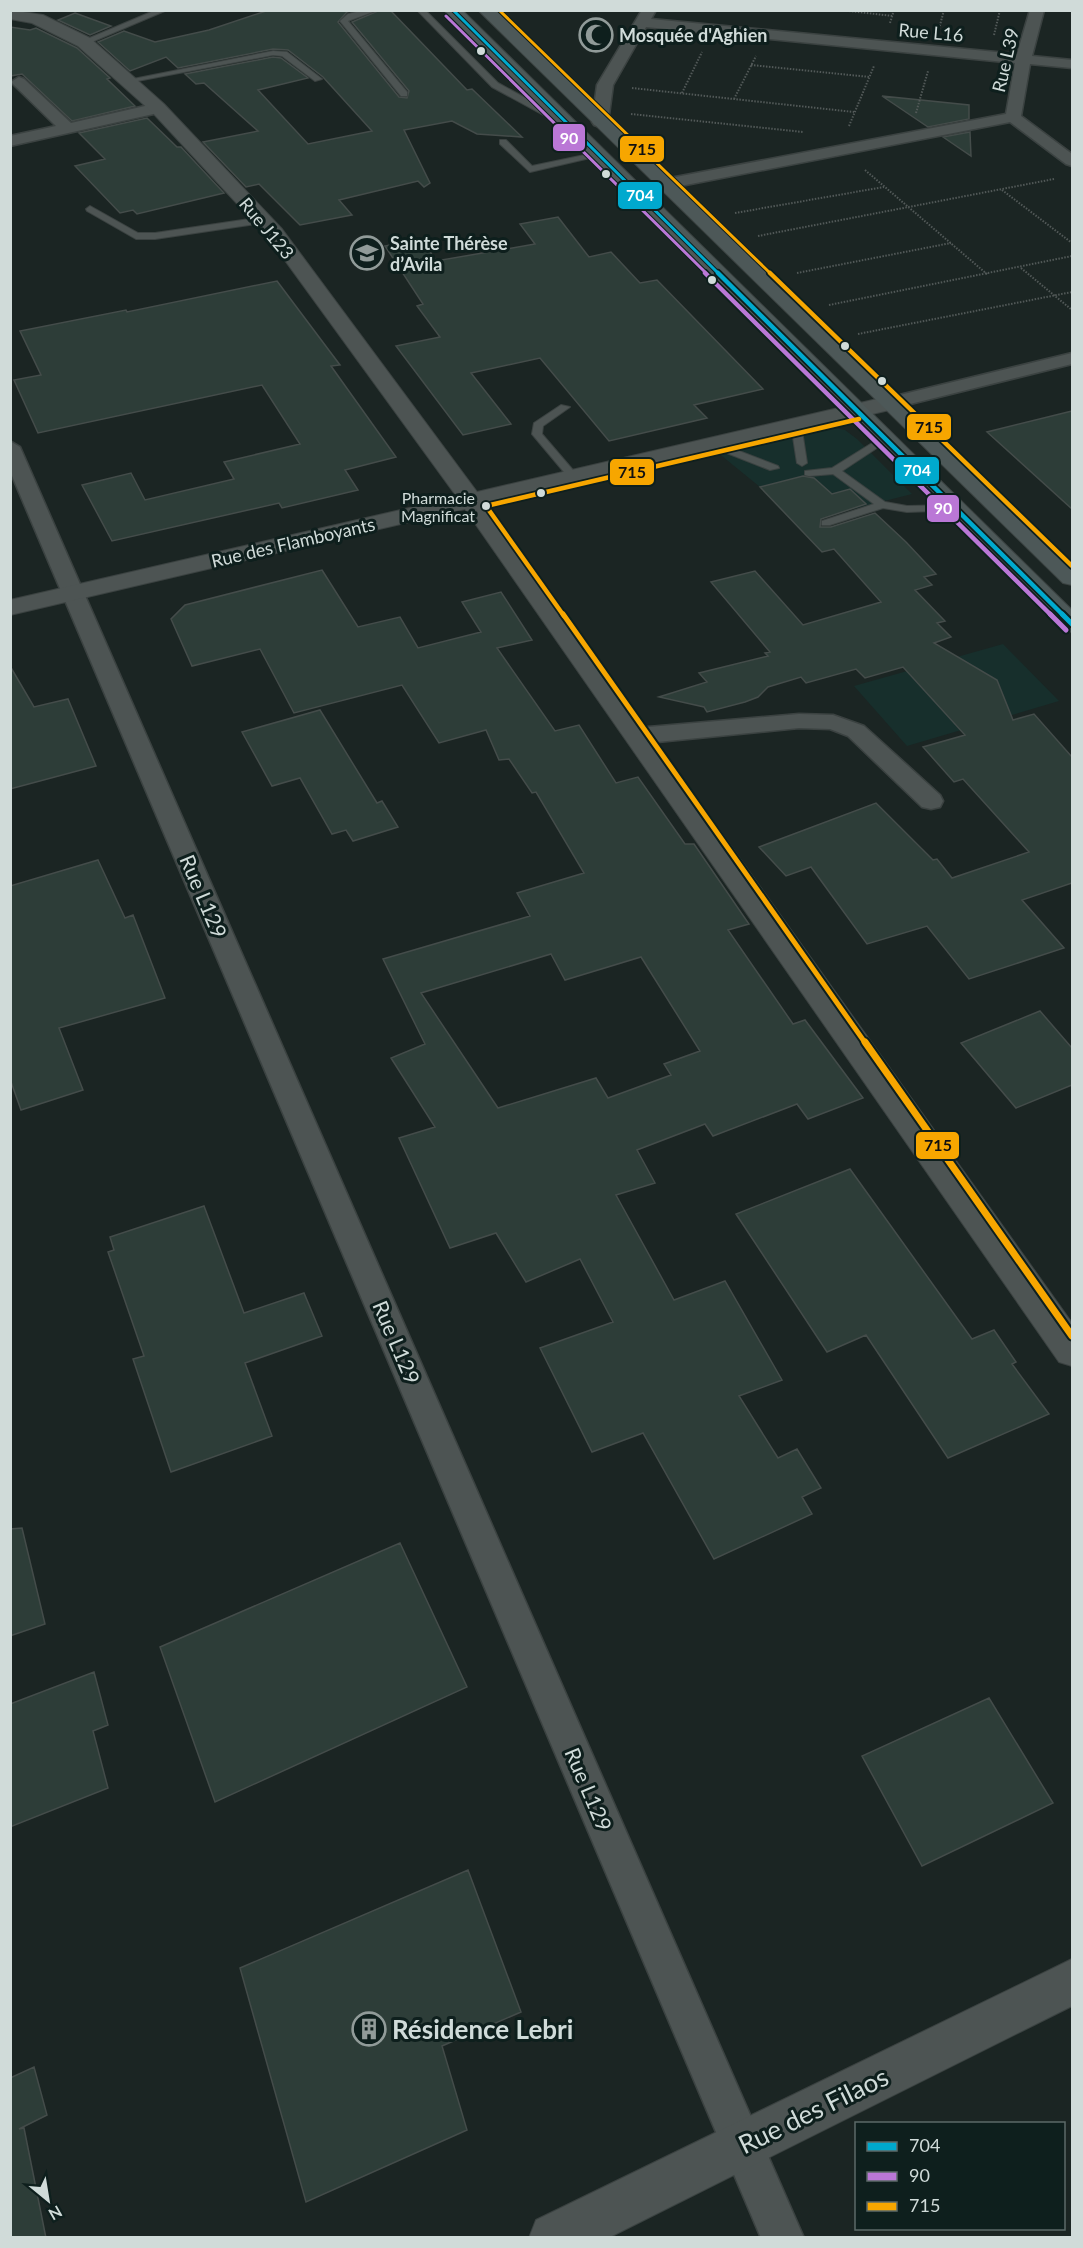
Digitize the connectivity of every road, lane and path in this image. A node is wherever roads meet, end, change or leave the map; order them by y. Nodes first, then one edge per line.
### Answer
1 (164, 10) edge
2 (375, 10) edge
3 (420, 10) edge
4 (452, 10) edge
5 (486, 10) edge
6 (840, 10) edge
7 (1037, 10) edge
8 (10, 14) edge
9 (646, 16) edge
10 (893, 16) dead end
11 (84, 42) junction
12 (1023, 60) junction
13 (751, 64) dead end
14 (1072, 64) edge
15 (870, 77) dead end
16 (318, 79) dead end
17 (127, 81) junction
18 (19, 82) dead end
19 (605, 85) junction
20 (404, 94) dead end
21 (158, 108) junction
22 (854, 112) dead end
23 (600, 116) junction
24 (1013, 117) junction
25 (568, 125) junction
26 (67, 128) junction
27 (810, 133) dead end
28 (10, 141) edge
29 (503, 142) dead end
30 (599, 155) junction
31 (1072, 161) edge
32 (1062, 177) dead end
33 (665, 184) junction
34 (884, 187) dead end
35 (1002, 190) junction
36 (90, 209) dead end
37 (701, 219) junction
38 (263, 220) junction
39 (725, 242) junction
40 (952, 243) dead end
41 (1072, 243) edge
42 (1072, 256) edge
43 (1020, 267) junction
44 (764, 280) junction
45 (1072, 292) edge
46 (1055, 296) junction
47 (1072, 310) edge
48 (796, 311) junction
49 (827, 340) junction
50 (1072, 359) edge
51 (890, 402) junction
52 (565, 407) dead end
53 (857, 410) junction
54 (796, 424) junction
55 (885, 438) junction
56 (713, 444) junction
57 (10, 447) edge
58 (802, 463) dead end
59 (774, 468) dead end
60 (835, 471) junction
61 (809, 473) dead end
62 (573, 477) junction
63 (471, 500) junction
64 (882, 505) junction
65 (956, 508) junction
66 (826, 522) dead end
67 (1072, 578) edge
68 (74, 593) junction
69 (10, 608) edge
70 (1072, 624) edge
71 (638, 736) junction
72 (931, 801) dead end
73 (1072, 1351) edge
74 (1072, 1982) edge
75 (743, 2145) junction
76 (554, 2238) edge
77 (783, 2238) edge

1 - 11 lane
2 - 20 lane
3 - 25 lane
4 - 25 main road
5 - 23 main road
6 - 10 path
7 - 12 street, Rue L39
8 - 11 street, Rue J123
9 - 12 street, Rue L16
9 - 19 street
11 - 17 street, Rue J123
12 - 14 street, Rue L16
12 - 24 street, Rue L39
13 - 15 path
16 - 17 lane
17 - 21 street, Rue J123
18 - 26 street
19 - 22 path
19 - 23 street
21 - 26 street
21 - 38 street, Rue J123
23 - 27 path
23 - 33 main road
24 - 31 street, Rue L39
24 - 33 street
25 - 30 main road
26 - 28 street
29 - 30 lane
30 - 53 main road
32 - 35 path
33 - 37 main road
34 - 37 path
35 - 39 path
35 - 41 path
36 - 38 lane
37 - 39 main road
38 - 63 street, Rue J123
39 - 44 main road
40 - 44 path
42 - 43 path
43 - 46 path
43 - 48 path
44 - 48 main road
45 - 46 path
46 - 47 path
46 - 49 path
48 - 49 main road
49 - 51 main road
50 - 51 street
51 - 53 street, Rue des Flamboyants
51 - 67 main road
52 - 62 lane
53 - 54 street, Rue des Flamboyants
53 - 55 main road
54 - 56 street, Rue des Flamboyants
54 - 58 lane
55 - 60 lane
55 - 65 main road
56 - 59 lane
56 - 62 street, Rue des Flamboyants
57 - 68 street, Rue L129
60 - 61 lane
60 - 64 lane
62 - 63 street, Rue des Flamboyants
63 - 68 street, Rue des Flamboyants
63 - 71 street, Rue J123
64 - 65 lane
64 - 66 lane
65 - 70 main road
68 - 69 street, Rue des Flamboyants
68 - 75 street, Rue L129
71 - 72 street
71 - 73 street, Rue J123
74 - 75 street, Rue des Filaos
75 - 76 street, Rue des Filaos
75 - 77 street, Rue L129

